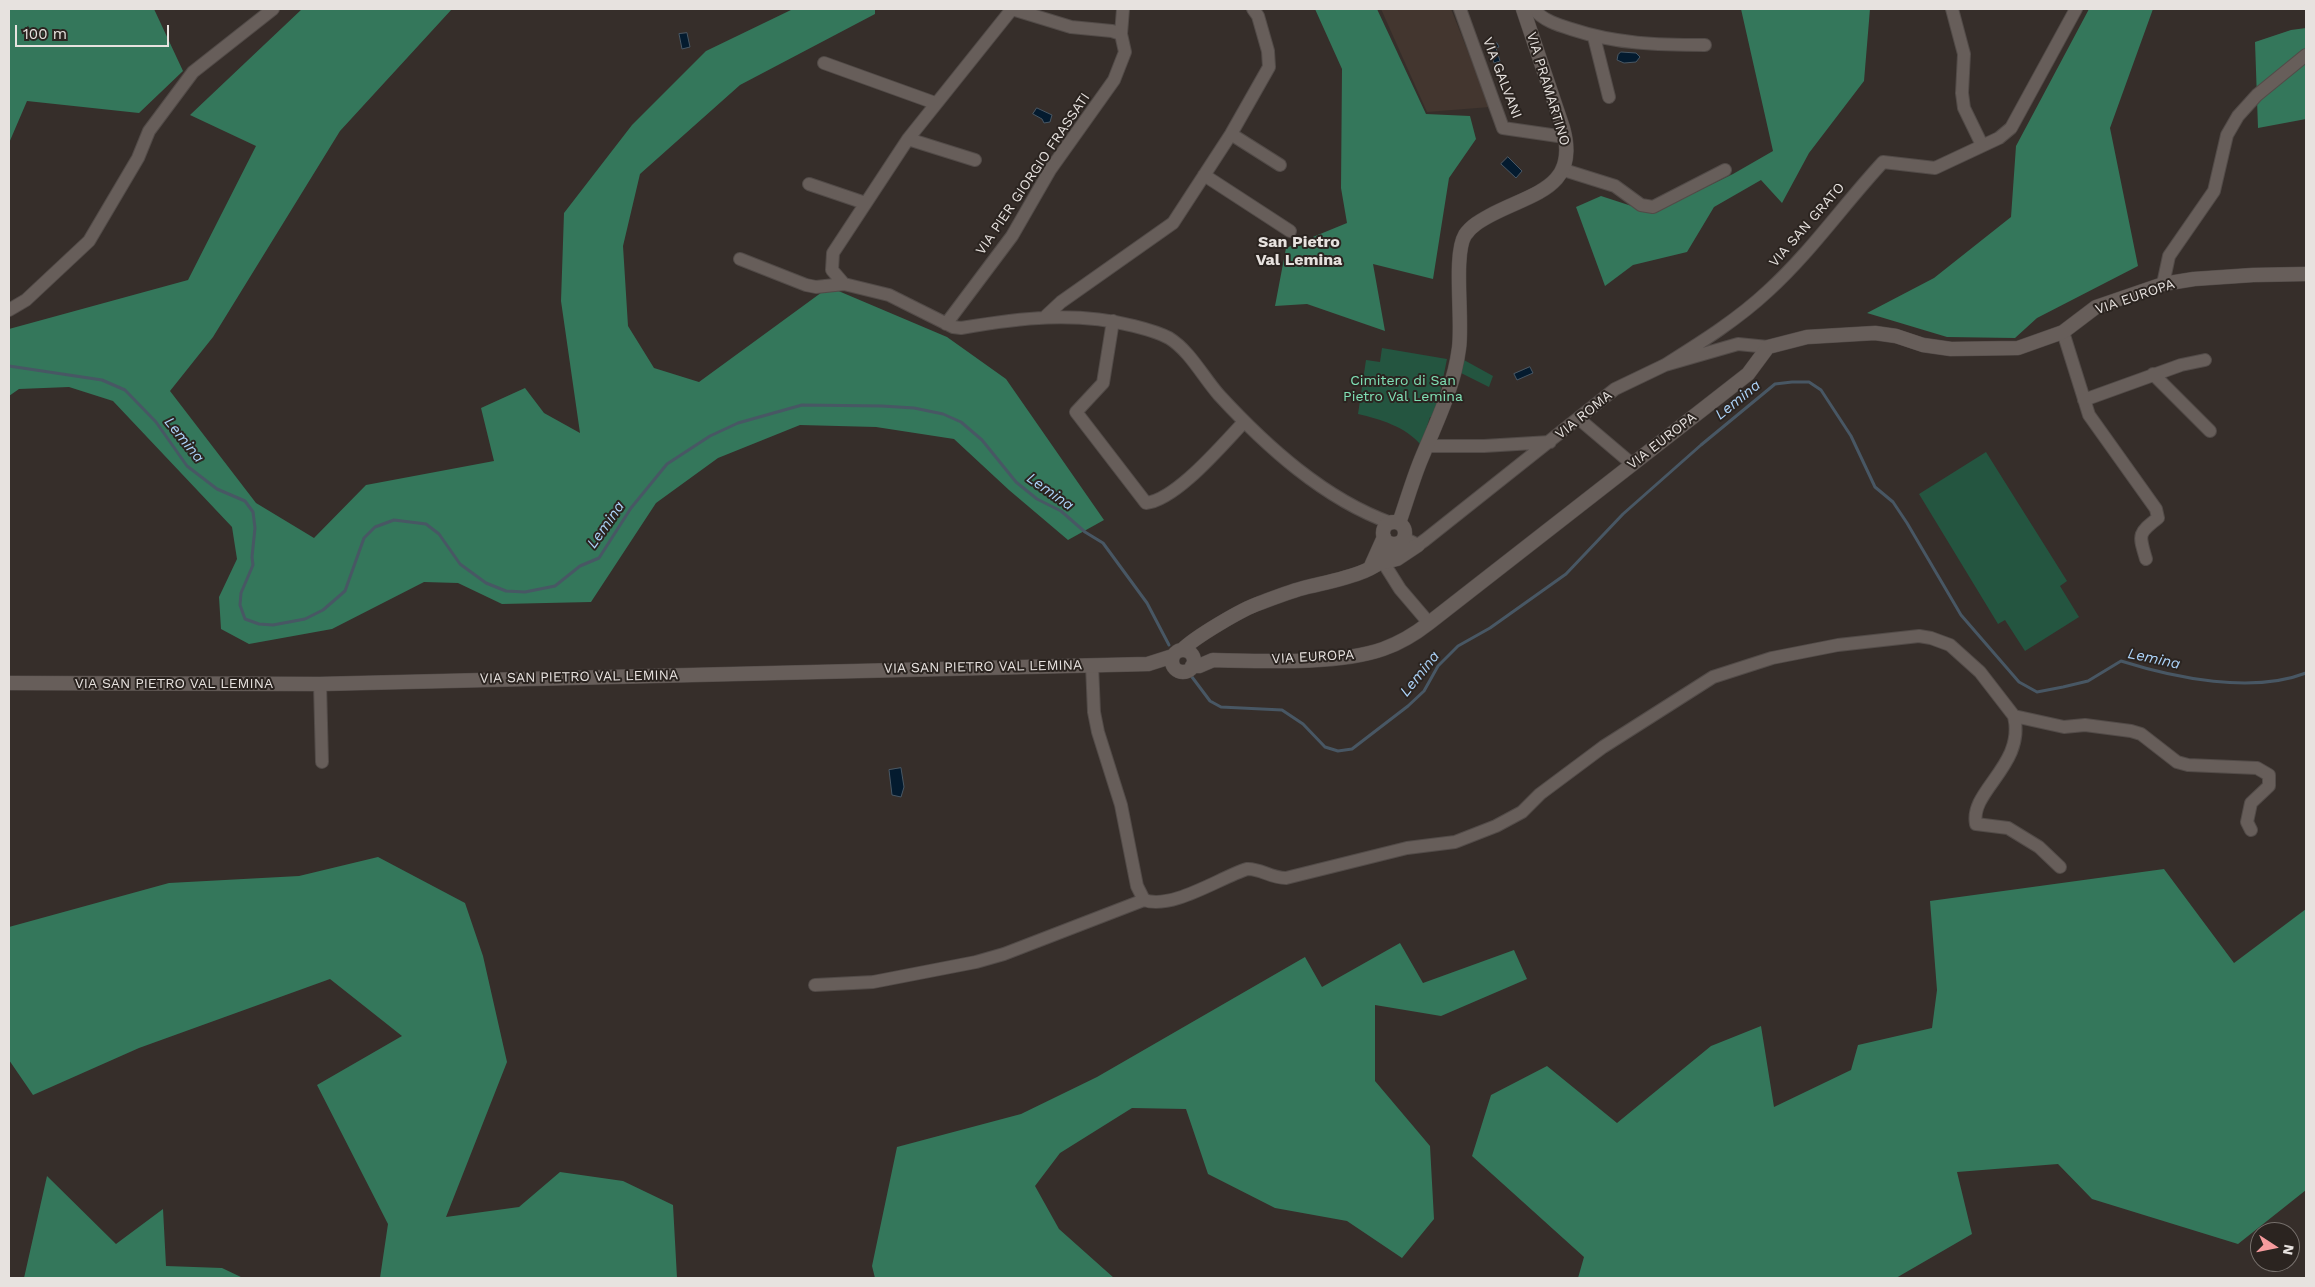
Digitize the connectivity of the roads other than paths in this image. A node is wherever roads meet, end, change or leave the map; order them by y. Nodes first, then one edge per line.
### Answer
1 (273, 9) edge
2 (1012, 9) edge
3 (1122, 9) edge
4 (1253, 9) edge
5 (1460, 9) edge
6 (1523, 9) edge
7 (1534, 9) edge
8 (1952, 9) edge
9 (2076, 9) edge
10 (1121, 34) junction
11 (1594, 37) junction
12 (1705, 44) dead end
13 (2306, 55) edge
14 (824, 63) dead end
15 (1609, 97) dead end
16 (935, 103) junction
17 (1231, 134) junction
18 (1565, 137) junction
19 (908, 139) junction
20 (1982, 145) junction
21 (975, 160) dead end
22 (1280, 165) dead end
23 (1564, 170) junction
24 (1726, 170) dead end
25 (1204, 176) junction
26 (809, 184) dead end
27 (865, 203) junction
28 (1290, 231) dead end
29 (740, 259) dead end
30 (2306, 274) edge
31 (844, 284) junction
32 (2163, 284) junction
33 (9, 310) edge
34 (1046, 316) junction
35 (1113, 321) junction
36 (946, 324) junction
37 (2063, 332) junction
38 (1768, 347) junction
39 (2205, 360) dead end
40 (1665, 365) junction
41 (2153, 374) junction
42 (2084, 400) junction
43 (1579, 419) junction
44 (1244, 422) junction
45 (2210, 432) dead end
46 (1550, 442) junction
47 (1427, 446) junction
48 (1632, 464) junction
49 (1389, 529) junction
50 (1400, 541) junction
51 (1422, 542) junction
52 (2146, 559) dead end
53 (1377, 564) junction
54 (1430, 623) junction
55 (1186, 656) junction
56 (1148, 664) junction
57 (1092, 665) junction
58 (9, 683) edge
59 (320, 684) junction
60 (2014, 716) junction
61 (322, 762) dead end
62 (2252, 830) dead end
63 (2060, 867) dead end
64 (1144, 900) junction
65 (815, 985) dead end

1 - 33 street
2 - 10 street
2 - 16 street
3 - 10 street, VIA PIER GIORGIO FRASSATI
4 - 17 street
5 - 18 street, VIA GALVANI
6 - 18 street, VIA PRAMARTINO
7 - 11 street
8 - 20 street
9 - 20 street, VIA SAN GRATO
10 - 36 street, VIA PIER GIORGIO FRASSATI
11 - 12 street
11 - 15 street
13 - 32 street
14 - 16 street
16 - 19 street
17 - 22 street
17 - 25 street
18 - 23 street, VIA PRAMARTINO
19 - 21 street
19 - 27 street
20 - 40 street, VIA SAN GRATO
23 - 24 street
23 - 47 street
25 - 28 street
25 - 34 street
26 - 27 street
27 - 31 street
29 - 31 street
30 - 32 street, VIA EUROPA
31 - 36 street
32 - 37 street, VIA EUROPA
34 - 35 street
34 - 36 street
35 - 44 street
35 - 44 street
37 - 38 street, VIA EUROPA
37 - 42 street
38 - 40 street, VIA ROMA
38 - 48 street, VIA EUROPA
39 - 41 street
40 - 43 street, VIA ROMA
41 - 42 street
41 - 45 street
42 - 52 street
43 - 46 street, VIA ROMA
43 - 48 street
44 - 49 street
46 - 47 street
46 - 51 street, VIA ROMA
47 - 49 street
48 - 54 street, VIA EUROPA
49 - 50 street
49 - 50 street
49 - 53 street
50 - 51 street
50 - 53 street
51 - 53 street
53 - 54 street
53 - 55 street
54 - 55 street, VIA EUROPA
55 - 56 street, VIA SAN PIETRO VAL LEMINA
55 - 56 street, VIA SAN PIETRO VAL LEMINA
56 - 57 street, VIA SAN PIETRO VAL LEMINA
57 - 59 street, VIA SAN PIETRO VAL LEMINA
57 - 64 street
58 - 59 street, VIA SAN PIETRO VAL LEMINA
59 - 61 street
60 - 62 street
60 - 63 street
60 - 64 street
64 - 65 street

